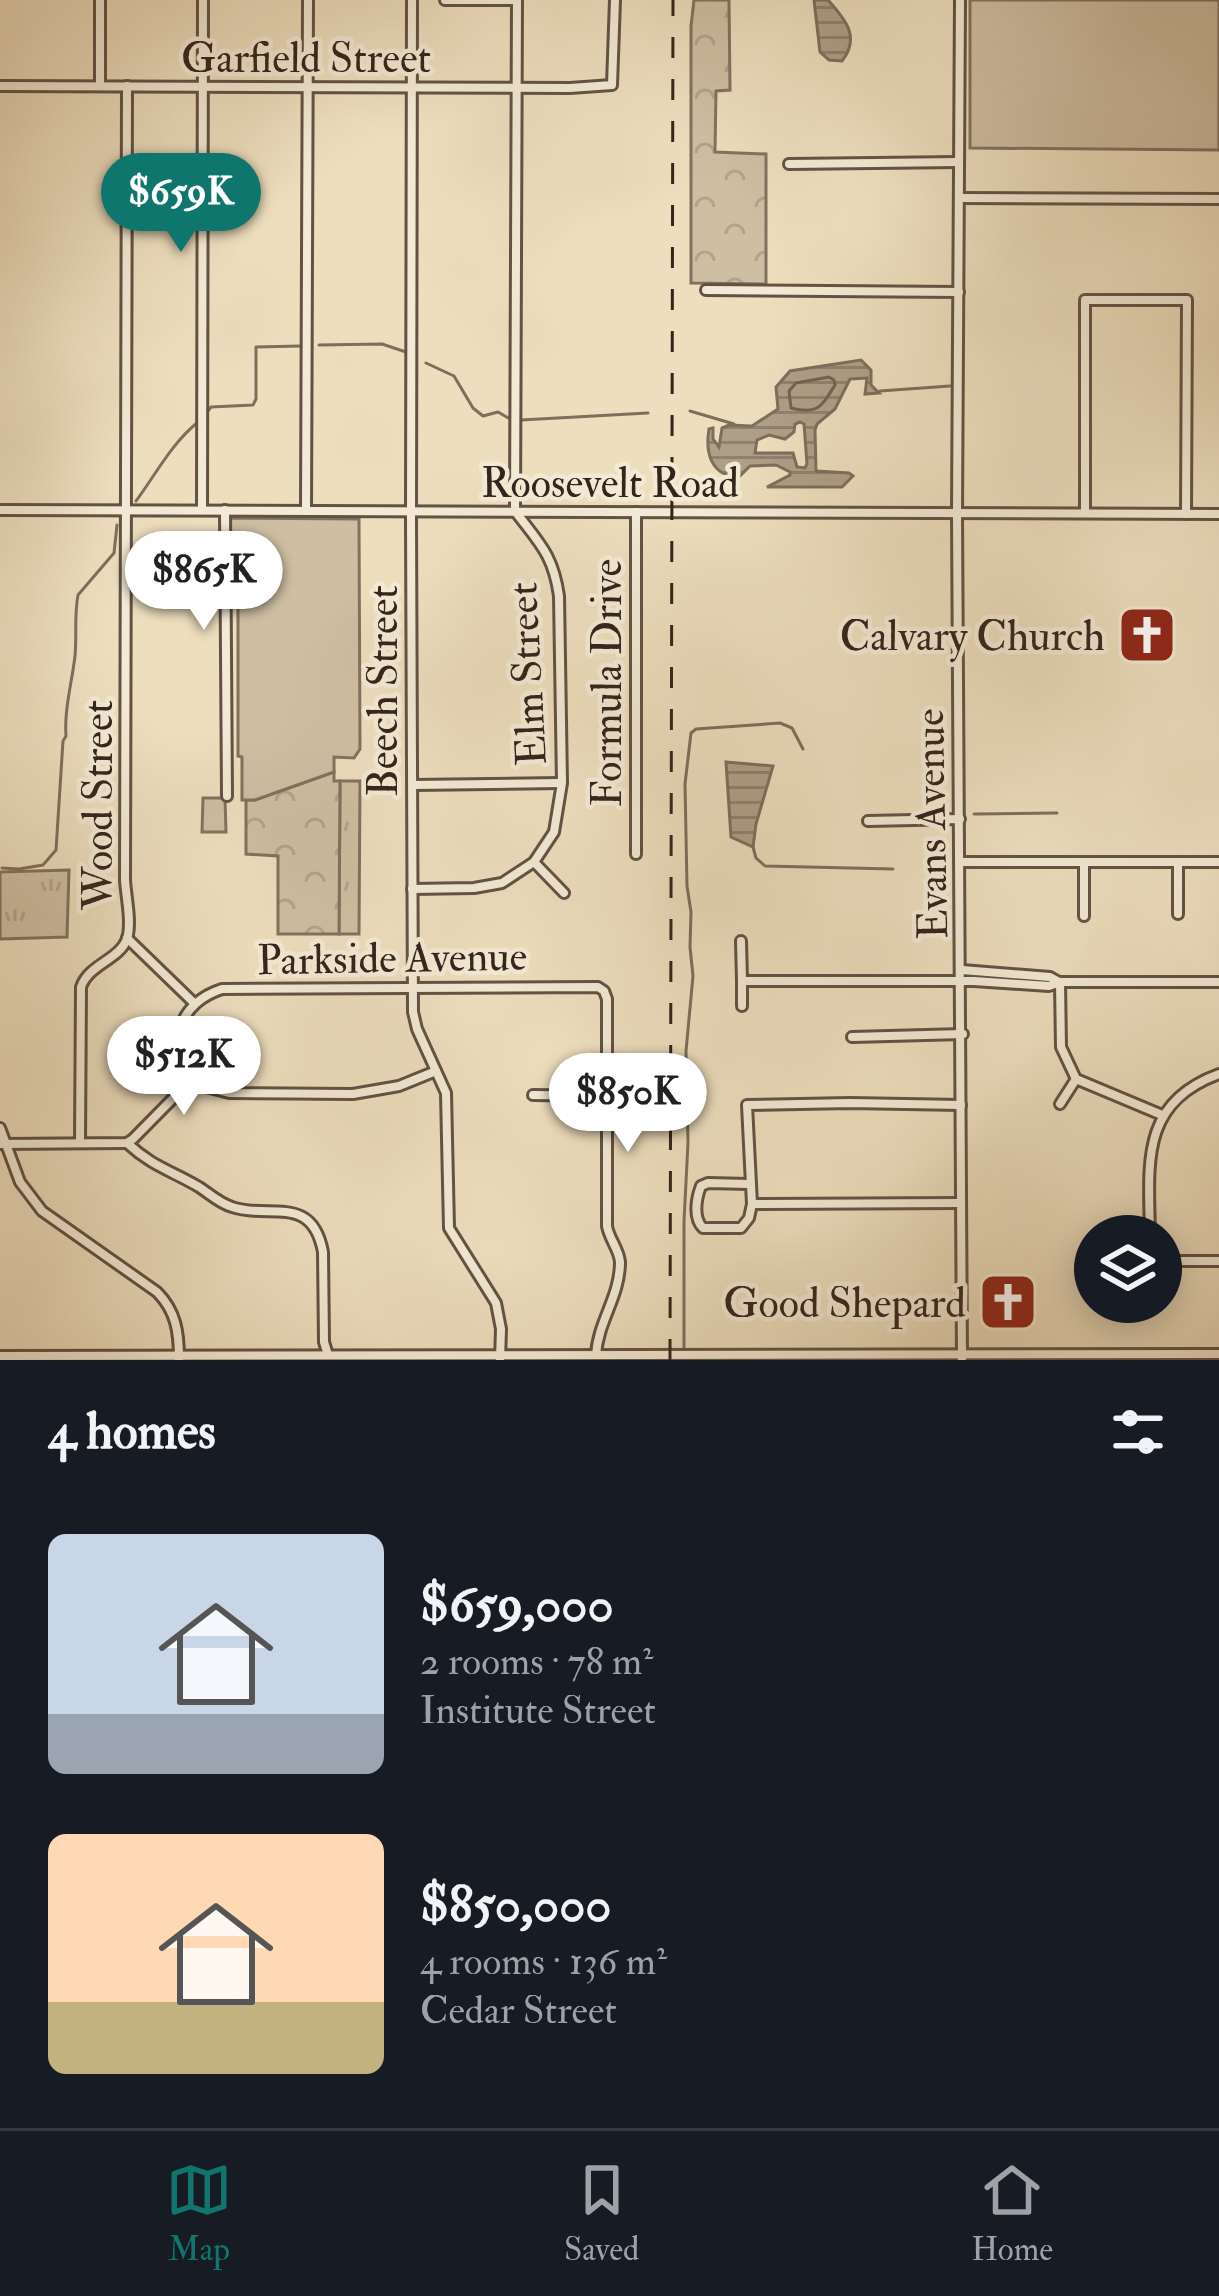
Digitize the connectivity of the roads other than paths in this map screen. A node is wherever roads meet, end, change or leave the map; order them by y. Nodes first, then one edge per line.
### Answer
1 (100, 0) edge
2 (203, 0) edge
3 (308, 0) edge
4 (412, 0) edge
5 (445, 0) edge
6 (517, 0) edge
7 (615, 0) edge
8 (960, 0) edge
9 (0, 86) edge
10 (100, 86) junction
11 (127, 86) junction
12 (203, 87) junction
13 (309, 87) junction
14 (413, 87) junction
15 (516, 88) junction
16 (958, 162) junction
17 (789, 164) dead end
18 (959, 198) junction
19 (1219, 199) edge
20 (706, 290) dead end
21 (958, 292) junction
22 (0, 510) edge
23 (126, 510) junction
24 (202, 510) junction
25 (225, 511) junction
26 (306, 511) junction
27 (411, 511) junction
28 (515, 511) junction
29 (636, 512) junction
30 (958, 513) junction
31 (1084, 513) junction
32 (1186, 514) junction
33 (1219, 514) edge
34 (562, 783) junction
35 (413, 784) junction
36 (227, 796) dead end
37 (959, 819) junction
38 (868, 821) dead end
39 (636, 854) dead end
40 (534, 862) junction
41 (960, 862) junction
42 (1178, 862) junction
43 (1219, 862) edge
44 (1084, 863) junction
45 (412, 889) junction
46 (564, 893) dead end
47 (1178, 914) dead end
48 (1084, 916) dead end
49 (127, 938) junction
50 (741, 941) dead end
51 (962, 970) junction
52 (742, 981) junction
53 (962, 982) junction
54 (1060, 982) junction
55 (1219, 982) edge
56 (413, 989) junction
57 (194, 1003) junction
58 (742, 1006) dead end
59 (962, 1034) junction
60 (852, 1037) dead end
61 (436, 1071) junction
62 (1219, 1075) edge
63 (194, 1078) junction
64 (1076, 1079) junction
65 (533, 1095) dead end
66 (606, 1096) junction
67 (1060, 1104) dead end
68 (961, 1105) junction
69 (1162, 1115) junction
70 (0, 1128) edge
71 (127, 1142) junction
72 (80, 1143) junction
73 (3, 1144) edge
74 (749, 1184) junction
75 (961, 1203) junction
76 (752, 1204) junction
77 (1150, 1215) edge
78 (1182, 1261) edge
79 (1219, 1261) edge
80 (1219, 1354) edge
81 (328, 1355) junction
82 (596, 1355) junction
83 (0, 1356) edge
84 (962, 1357) edge
85 (1055, 1357) edge
86 (179, 1358) edge
87 (500, 1358) edge

1 - 10 street
2 - 12 street
3 - 13 street
4 - 14 street, Beech Street
5 - 6 street
6 - 15 street
7 - 15 street, Garfield Street
8 - 16 street, Evans Avenue
9 - 10 street, Garfield Street
10 - 11 street, Garfield Street
11 - 12 street, Garfield Street
11 - 23 street, Wood Street
12 - 13 street, Garfield Street
12 - 24 street
13 - 14 street, Garfield Street
13 - 26 street
14 - 15 street, Garfield Street
14 - 27 street, Beech Street
15 - 28 street
16 - 17 street
16 - 18 street, Evans Avenue
18 - 19 street
18 - 21 street, Evans Avenue
20 - 21 street
21 - 30 street, Evans Avenue
22 - 23 street, Roosevelt Road
23 - 24 street, Roosevelt Road
23 - 49 street, Wood Street
24 - 25 street, Roosevelt Road
25 - 26 street, Roosevelt Road
25 - 36 street
26 - 27 street, Roosevelt Road
27 - 28 street, Roosevelt Road
27 - 35 street, Beech Street
28 - 29 street, Roosevelt Road
28 - 34 street, Elm Street
29 - 30 street, Roosevelt Road
29 - 39 street, Formula Drive
30 - 31 street, Roosevelt Road
30 - 37 street, Evans Avenue
31 - 32 street, Roosevelt Road
31 - 32 street
32 - 33 street, Roosevelt Road
34 - 35 street
34 - 40 street, Elm Street
35 - 45 street, Beech Street
37 - 38 street
37 - 41 street, Evans Avenue
40 - 45 street
40 - 46 street
41 - 44 street
41 - 51 street, Evans Avenue
42 - 43 street
42 - 44 street
42 - 47 street
44 - 48 street
45 - 56 street, Beech Street
49 - 57 street
49 - 72 street, Wood Street
50 - 52 street
51 - 53 street, Evans Avenue
51 - 54 street
52 - 53 street
52 - 58 street
53 - 54 street
53 - 59 street, Evans Avenue
54 - 55 street
54 - 64 street
56 - 57 street, Parkside Avenue
56 - 61 street, Beech Street
56 - 66 street, Parkside Avenue
57 - 63 street
59 - 60 street
59 - 68 street, Evans Avenue
61 - 63 street
61 - 87 street, Beech Street
62 - 69 street
63 - 71 street
64 - 67 street
64 - 69 street
65 - 66 street
66 - 82 street
68 - 74 street
68 - 75 street, Evans Avenue
69 - 77 street
70 - 73 street
71 - 72 street
71 - 81 street
72 - 73 street
73 - 86 street
74 - 76 street
74 - 76 street
75 - 76 street
75 - 84 street, Evans Avenue
78 - 79 street
80 - 85 street
81 - 86 street
81 - 87 street
82 - 84 street
82 - 87 street
83 - 86 street
84 - 85 street

